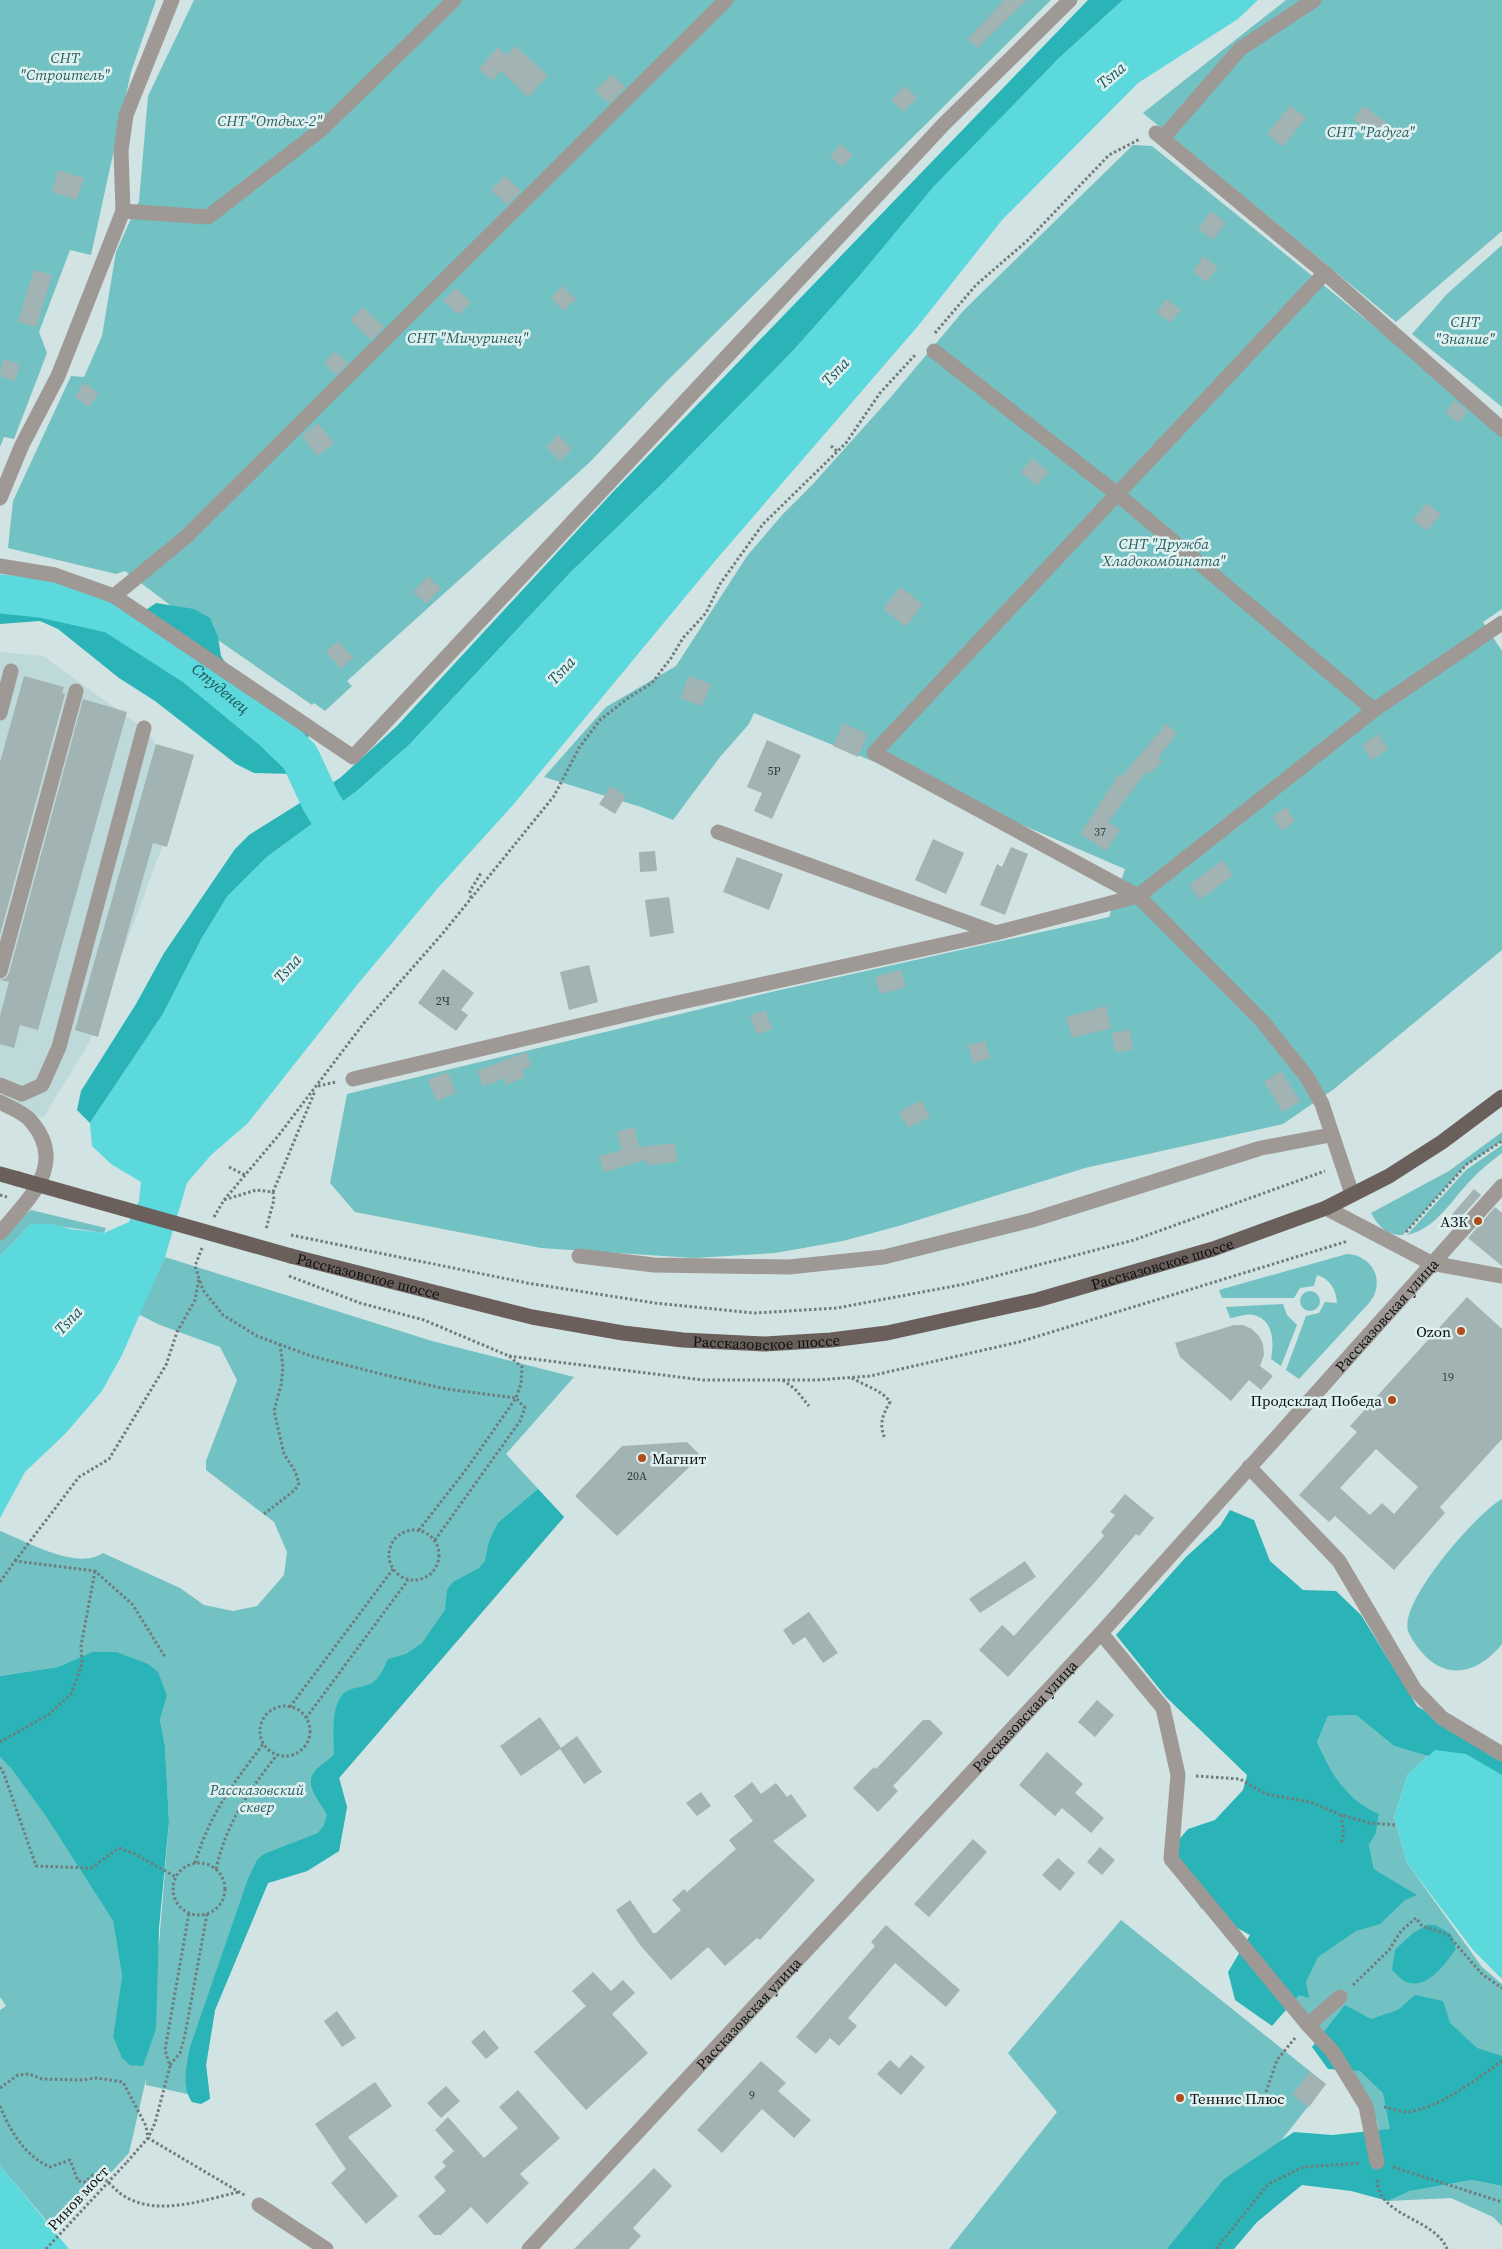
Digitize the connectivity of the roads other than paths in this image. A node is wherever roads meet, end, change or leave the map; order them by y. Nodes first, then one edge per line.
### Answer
1 (172, 0) edge
2 (454, 0) edge
3 (726, 0) edge
4 (1070, 0) edge
5 (1314, 0) edge
6 (124, 211) junction
7 (1325, 273) junction
8 (928, 350) road end
9 (1502, 429) edge
10 (1117, 494) junction
11 (0, 498) edge
12 (0, 566) edge
13 (114, 596) junction
14 (1501, 626) edge
15 (11, 671) dead end
16 (76, 690) dead end
17 (1374, 710) junction
18 (0, 713) edge
19 (144, 728) dead end
20 (718, 832) dead end
21 (1138, 896) junction
22 (996, 932) junction
23 (0, 971) edge
24 (353, 1079) dead end
25 (0, 1085) edge
26 (1502, 1097) edge
27 (0, 1102) edge
28 (1330, 1135) junction
29 (0, 1174) edge
30 (1502, 1186) edge
31 (1352, 1194) junction
32 (1326, 1208) junction
33 (0, 1233) edge
34 (579, 1256) dead end
35 (1431, 1263) junction
36 (1502, 1276) edge
37 (1249, 1467) junction
38 (1101, 1633) junction
39 (1502, 1754) edge
40 (1340, 1997) road end
41 (1308, 2025) junction
42 (1377, 2162) road end
43 (259, 2204) dead end
44 (326, 2249) edge
45 (529, 2249) edge

1 - 6 street
2 - 6 street
3 - 13 street
4 - 13 street
5 - 7 street
6 - 11 street
7 - 9 street
7 - 10 street
8 - 10 street
10 - 17 street
10 - 21 street
12 - 13 street
14 - 17 street
15 - 18 street
16 - 23 street
17 - 21 street
19 - 25 street
20 - 22 street
21 - 22 street
21 - 28 street
22 - 24 street
26 - 31 main road, Рассказовское шоссе
27 - 33 street
28 - 31 street
28 - 34 street
29 - 32 main road, Рассказовское шоссе, bridge
30 - 35 street
31 - 32 main road, Рассказовское шоссе
32 - 35 street, Рассказовская улица
35 - 36 street
35 - 37 street, Рассказовская улица
37 - 38 street, Рассказовская улица
37 - 39 street
38 - 41 street
38 - 45 street, Рассказовская улица
40 - 41 street
41 - 42 street
43 - 44 street

